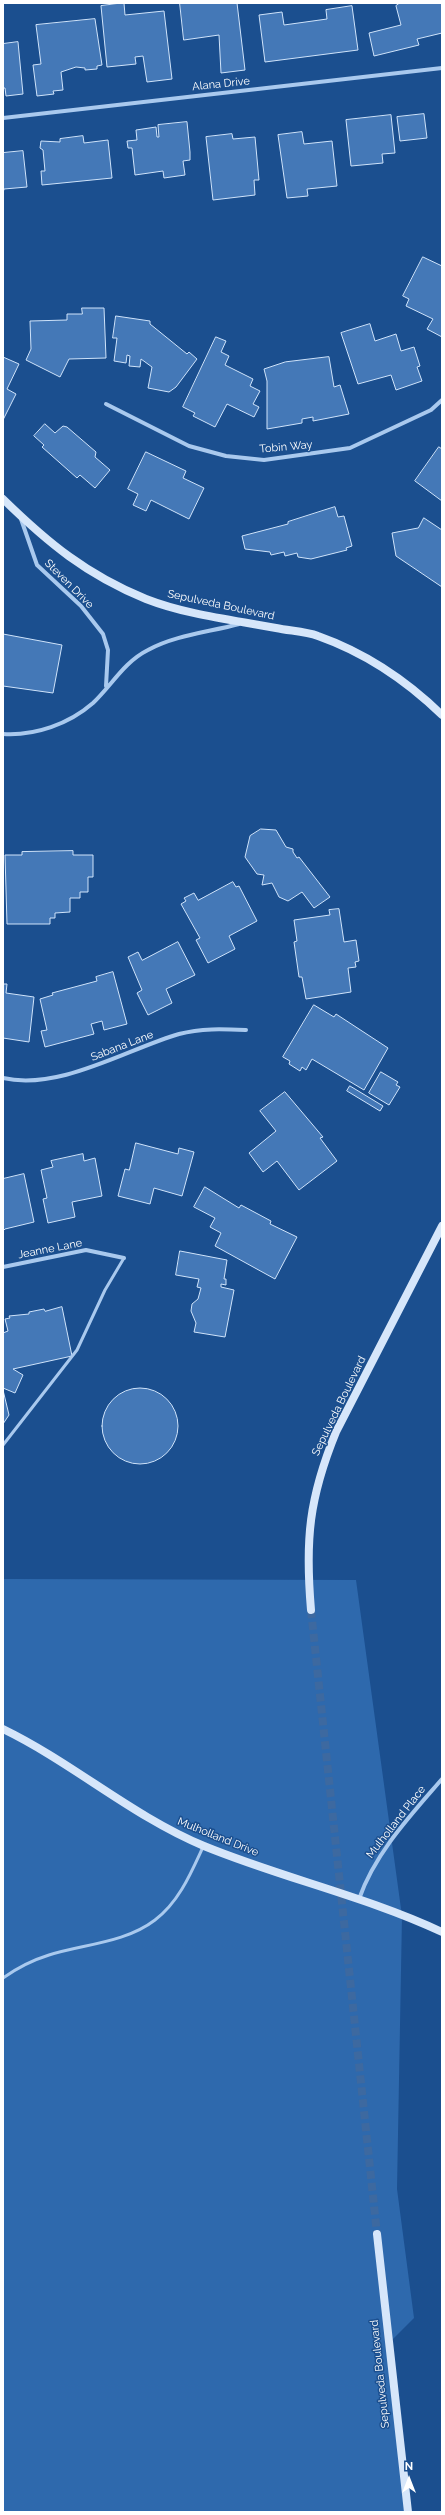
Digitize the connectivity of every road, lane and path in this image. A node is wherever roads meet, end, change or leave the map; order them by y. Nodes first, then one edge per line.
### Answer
1 (442, 68) edge
2 (3, 118) edge
3 (442, 400) edge
4 (106, 404) dead end
5 (3, 499) edge
6 (20, 516) junction
7 (244, 622) junction
8 (106, 686) junction
9 (442, 715) edge
10 (3, 734) edge
11 (246, 1030) dead end
12 (3, 1078) edge
13 (442, 1226) edge
14 (124, 1258) joint
15 (3, 1267) edge
16 (3, 1445) edge
17 (311, 1610) tunnel mouth
18 (3, 1729) edge
19 (442, 1779) edge
20 (204, 1846) junction
21 (359, 1900) junction
22 (442, 1932) edge
23 (3, 1978) edge
24 (377, 2234) tunnel mouth
25 (408, 2512) edge

1 - 2 street, Alana Drive
3 - 4 street, Tobin Way
5 - 6 main road, Sepulveda Boulevard
6 - 7 main road, Sepulveda Boulevard
6 - 8 street, Steven Drive
7 - 8 street
7 - 9 main road, Sepulveda Boulevard
8 - 10 street
11 - 12 street, Sabana Lane
13 - 17 main road, Sepulveda Boulevard
14 - 15 street, Jeanne Lane
14 - 16 lane
18 - 20 main road, Mulholland Drive
19 - 21 street, Mulholland Place
20 - 21 main road, Mulholland Drive
20 - 23 lane
21 - 22 main road, Mulholland Drive
24 - 25 main road, Sepulveda Boulevard

